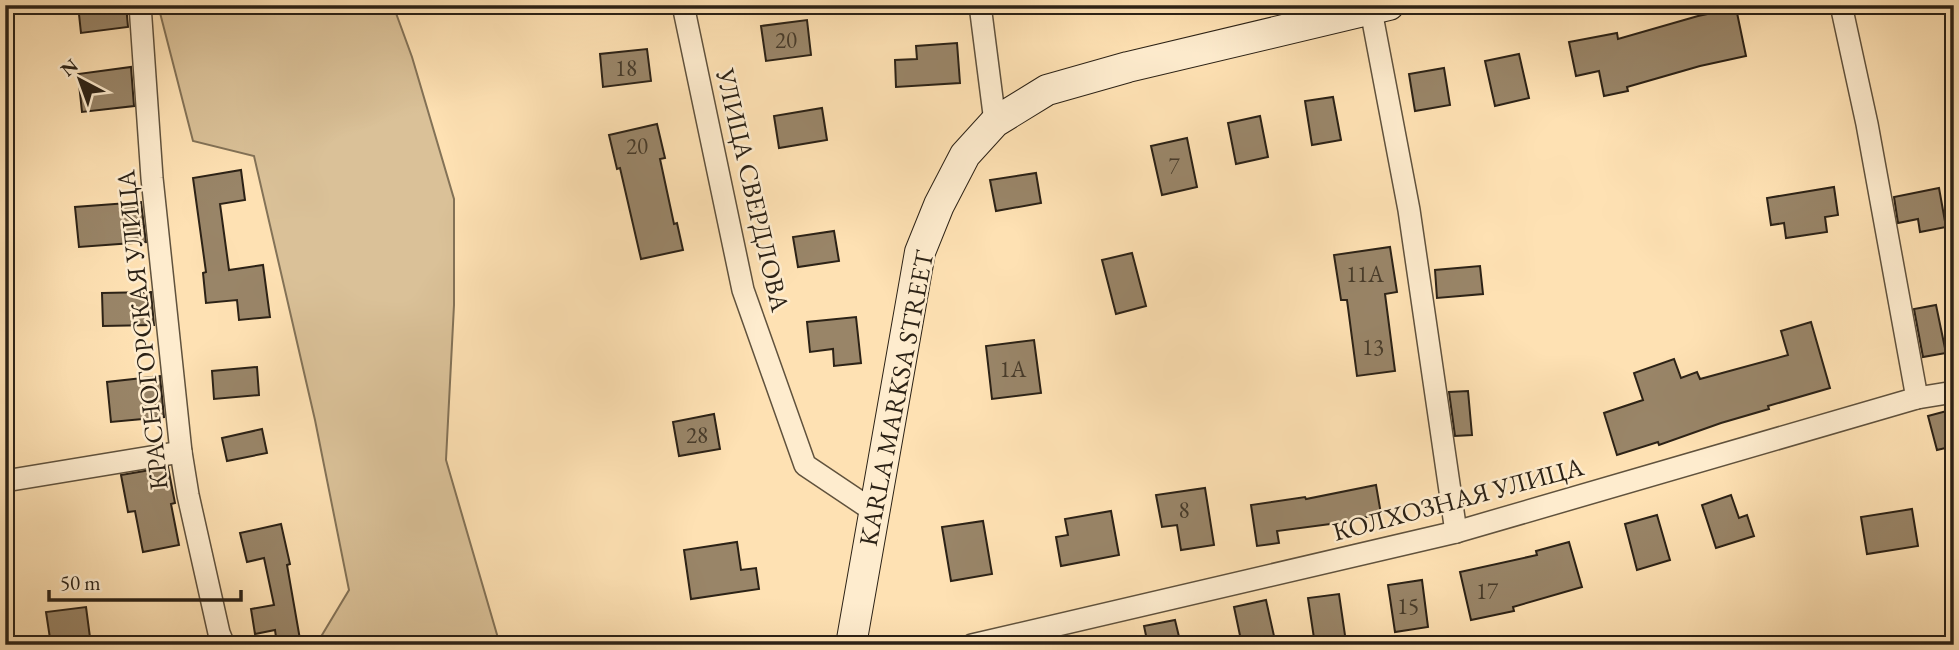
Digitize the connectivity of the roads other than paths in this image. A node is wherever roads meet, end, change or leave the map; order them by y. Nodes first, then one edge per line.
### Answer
1 (139, 5) edge
2 (683, 5) edge
3 (980, 5) edge
4 (1841, 5) edge
5 (1376, 7) edge
6 (995, 122) junction
7 (1954, 392) edge
8 (1917, 398) junction
9 (181, 452) junction
10 (5, 481) edge
11 (875, 512) junction
12 (1456, 532) junction
13 (224, 645) edge
14 (851, 645) edge
15 (972, 645) edge

1 - 9 street, КРАСНОГОРСКАЯ УЛИЦА
2 - 11 street, УЛИЦА СВЕРДЛОВА
3 - 6 street
4 - 8 street
5 - 6 street, KARLA MARKSA STREET
5 - 12 street
6 - 11 street, KARLA MARKSA STREET
7 - 8 street, КОЛХОЗНАЯ УЛИЦА
8 - 12 street, КОЛХОЗНАЯ УЛИЦА
9 - 10 street
9 - 13 street, КРАСНОГОРСКАЯ УЛИЦА
11 - 14 street, KARLA MARKSA STREET
12 - 15 street, КОЛХОЗНАЯ УЛИЦА

